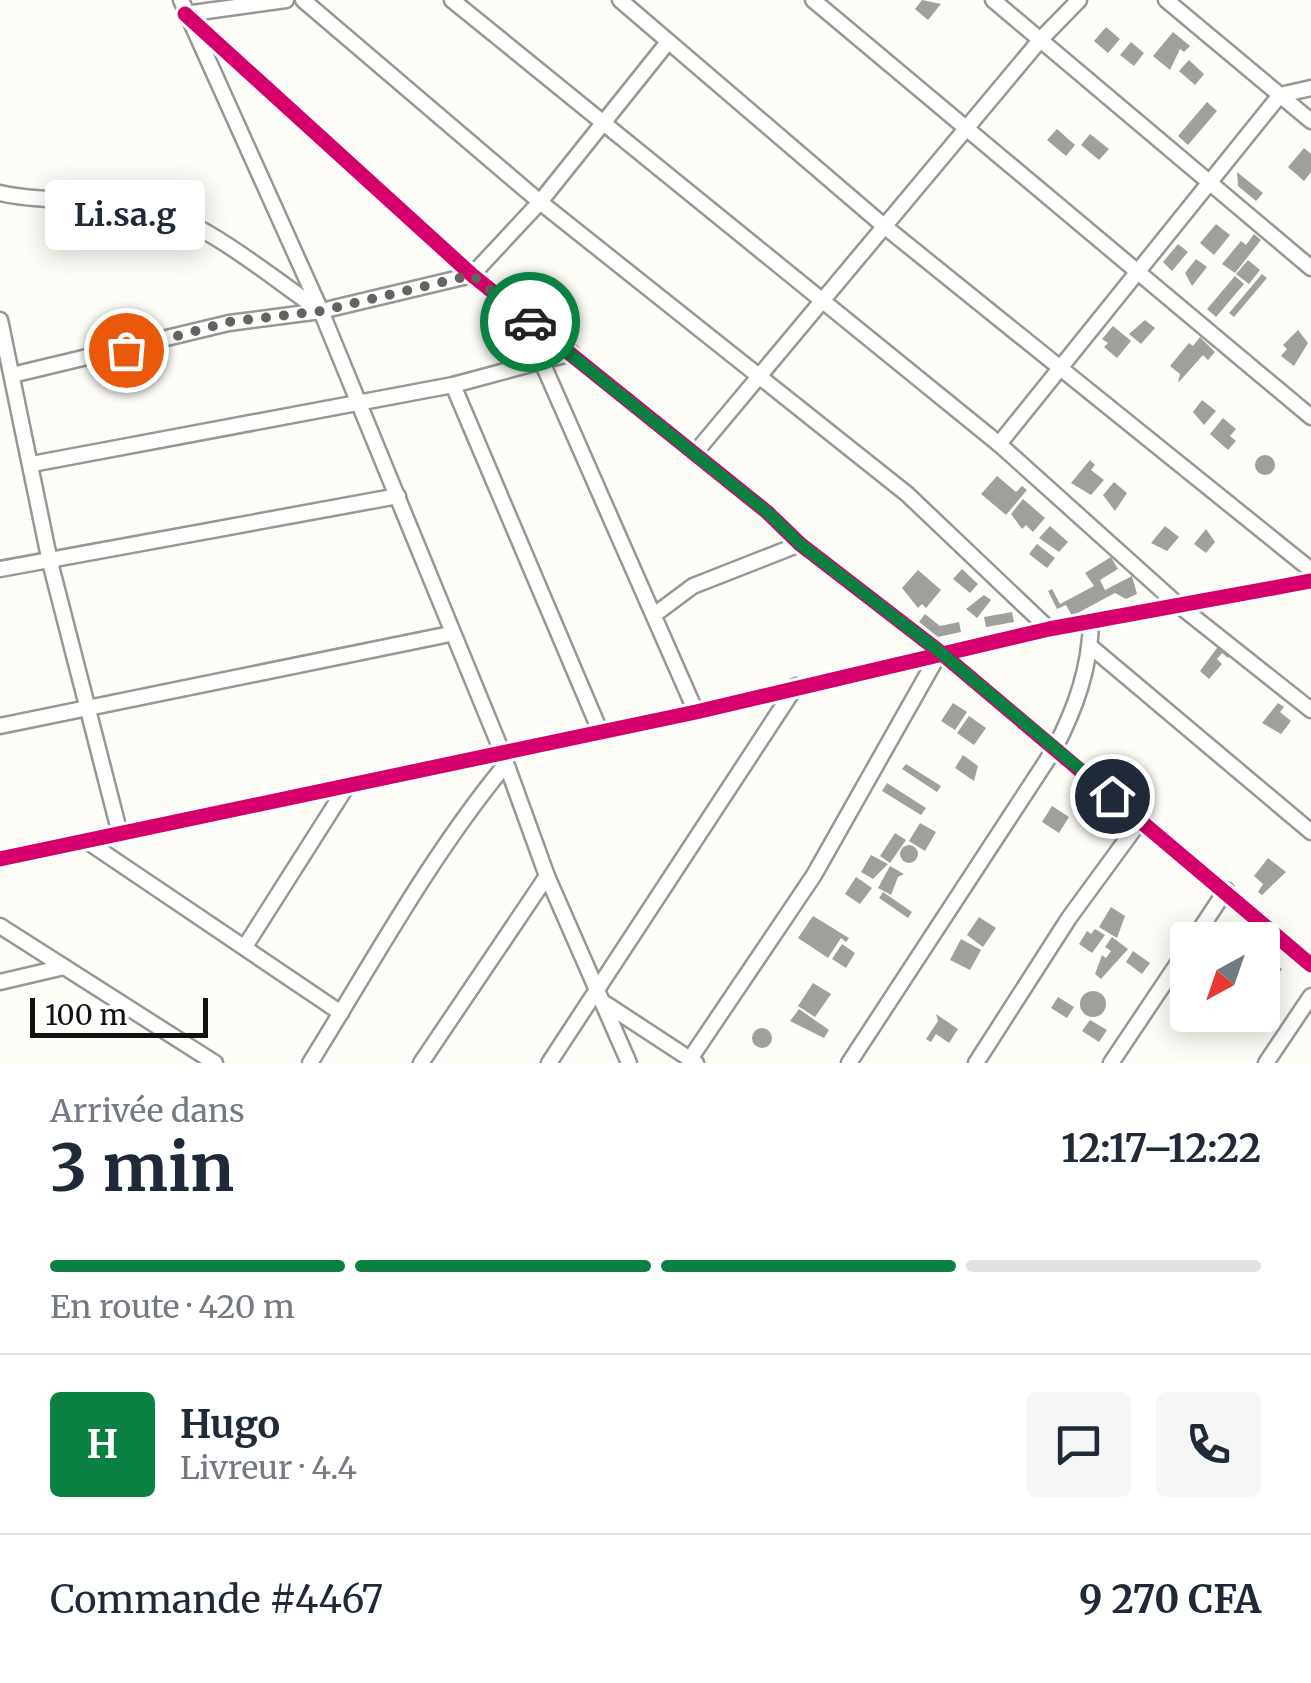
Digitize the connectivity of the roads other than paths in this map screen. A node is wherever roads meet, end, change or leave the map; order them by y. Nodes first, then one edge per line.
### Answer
1 (286, 0) edge
2 (303, 0) edge
3 (452, 0) edge
4 (620, 0) edge
5 (813, 0) edge
6 (993, 0) edge
7 (1079, 0) edge
8 (1166, 0) edge
9 (183, 7) edge
10 (1041, 39) junction
11 (668, 42) junction
12 (1311, 88) edge
13 (1280, 95) junction
14 (1311, 121) edge
15 (602, 123) junction
16 (967, 128) junction
17 (1209, 184) junction
18 (0, 193) edge
19 (540, 202) junction
20 (884, 226) junction
21 (1311, 268) edge
22 (1140, 272) junction
23 (472, 275) junction
24 (821, 304) junction
25 (321, 311) junction
26 (522, 317) junction
27 (0, 320) edge
28 (572, 353) junction
29 (542, 363) junction
30 (1060, 365) junction
31 (12, 375) junction
32 (760, 376) junction
33 (453, 385) junction
34 (355, 400) junction
35 (1311, 417) edge
36 (999, 444) junction
37 (695, 453) junction
38 (32, 464) junction
39 (398, 496) junction
40 (800, 544) junction
41 (50, 562) junction
42 (0, 569) edge
43 (1311, 570) edge
44 (1311, 581) edge
45 (1176, 603) junction
46 (654, 615) junction
47 (1091, 621) junction
48 (1049, 629) junction
49 (450, 634) junction
50 (1090, 646) junction
51 (940, 652) junction
52 (796, 686) junction
53 (88, 707) junction
54 (1311, 710) edge
55 (696, 712) junction
56 (0, 726) edge
57 (600, 730) junction
58 (1055, 748) junction
59 (504, 758) junction
60 (347, 786) junction
61 (1140, 821) junction
62 (1311, 832) edge
63 (120, 834) junction
64 (88, 842) junction
65 (0, 859) edge
66 (546, 876) junction
67 (1226, 890) junction
68 (1205, 922) edge
69 (0, 926) edge
70 (246, 945) junction
71 (1311, 965) edge
72 (64, 967) junction
73 (1170, 975) edge
74 (0, 982) edge
75 (597, 988) junction
76 (1311, 996) edge
77 (606, 1004) junction
78 (341, 1013) junction
79 (693, 1061) edge
80 (216, 1063) edge
81 (310, 1063) edge
82 (421, 1063) edge
83 (550, 1063) edge
84 (629, 1063) edge
85 (850, 1063) edge
86 (976, 1063) edge
87 (1111, 1063) edge
88 (1266, 1063) edge

1 - 9 street
2 - 19 street
3 - 15 street
4 - 11 street
5 - 16 street
6 - 10 street
7 - 10 street
8 - 13 street
9 - 23 street
9 - 25 street
10 - 16 street
10 - 17 street
11 - 15 street
11 - 20 street
12 - 13 street
13 - 14 street
13 - 17 street
15 - 19 street
15 - 24 street
16 - 20 street
16 - 22 street
17 - 21 street
17 - 22 street
18 - 25 street
19 - 23 street
19 - 32 street
20 - 24 street
20 - 30 street
22 - 30 street
22 - 35 street
23 - 25 street
23 - 26 street
24 - 32 street
24 - 36 street
25 - 31 street
25 - 34 street
26 - 28 street
26 - 29 street
27 - 31 street
28 - 29 street
28 - 37 street
29 - 33 street
29 - 46 street
30 - 36 street
30 - 43 street
31 - 38 street
32 - 37 street
32 - 48 street
33 - 34 street
33 - 57 street
34 - 38 street
34 - 39 street
36 - 45 street
37 - 40 street
38 - 41 street
39 - 41 street
39 - 49 street
40 - 46 street
40 - 51 street
41 - 42 street
41 - 53 street
44 - 45 street
45 - 47 street
45 - 54 street
46 - 55 street
47 - 48 street
47 - 50 street
48 - 51 street
49 - 53 street
49 - 59 street
50 - 58 street
50 - 62 street
51 - 52 street
51 - 58 street
51 - 79 street
52 - 55 street
52 - 75 street
53 - 56 street
53 - 63 street
55 - 57 street
57 - 59 street
58 - 61 street
58 - 85 street
59 - 60 street
59 - 66 street
59 - 78 street
60 - 63 street
60 - 70 street
61 - 67 street
61 - 86 street
63 - 64 street
64 - 65 street
64 - 70 street
66 - 75 street
66 - 82 street
67 - 68 street
67 - 71 street
69 - 72 street
70 - 78 street
72 - 74 street
72 - 80 street
73 - 87 street
75 - 77 street
75 - 83 street
76 - 88 street
77 - 79 street
77 - 84 street
78 - 81 street

